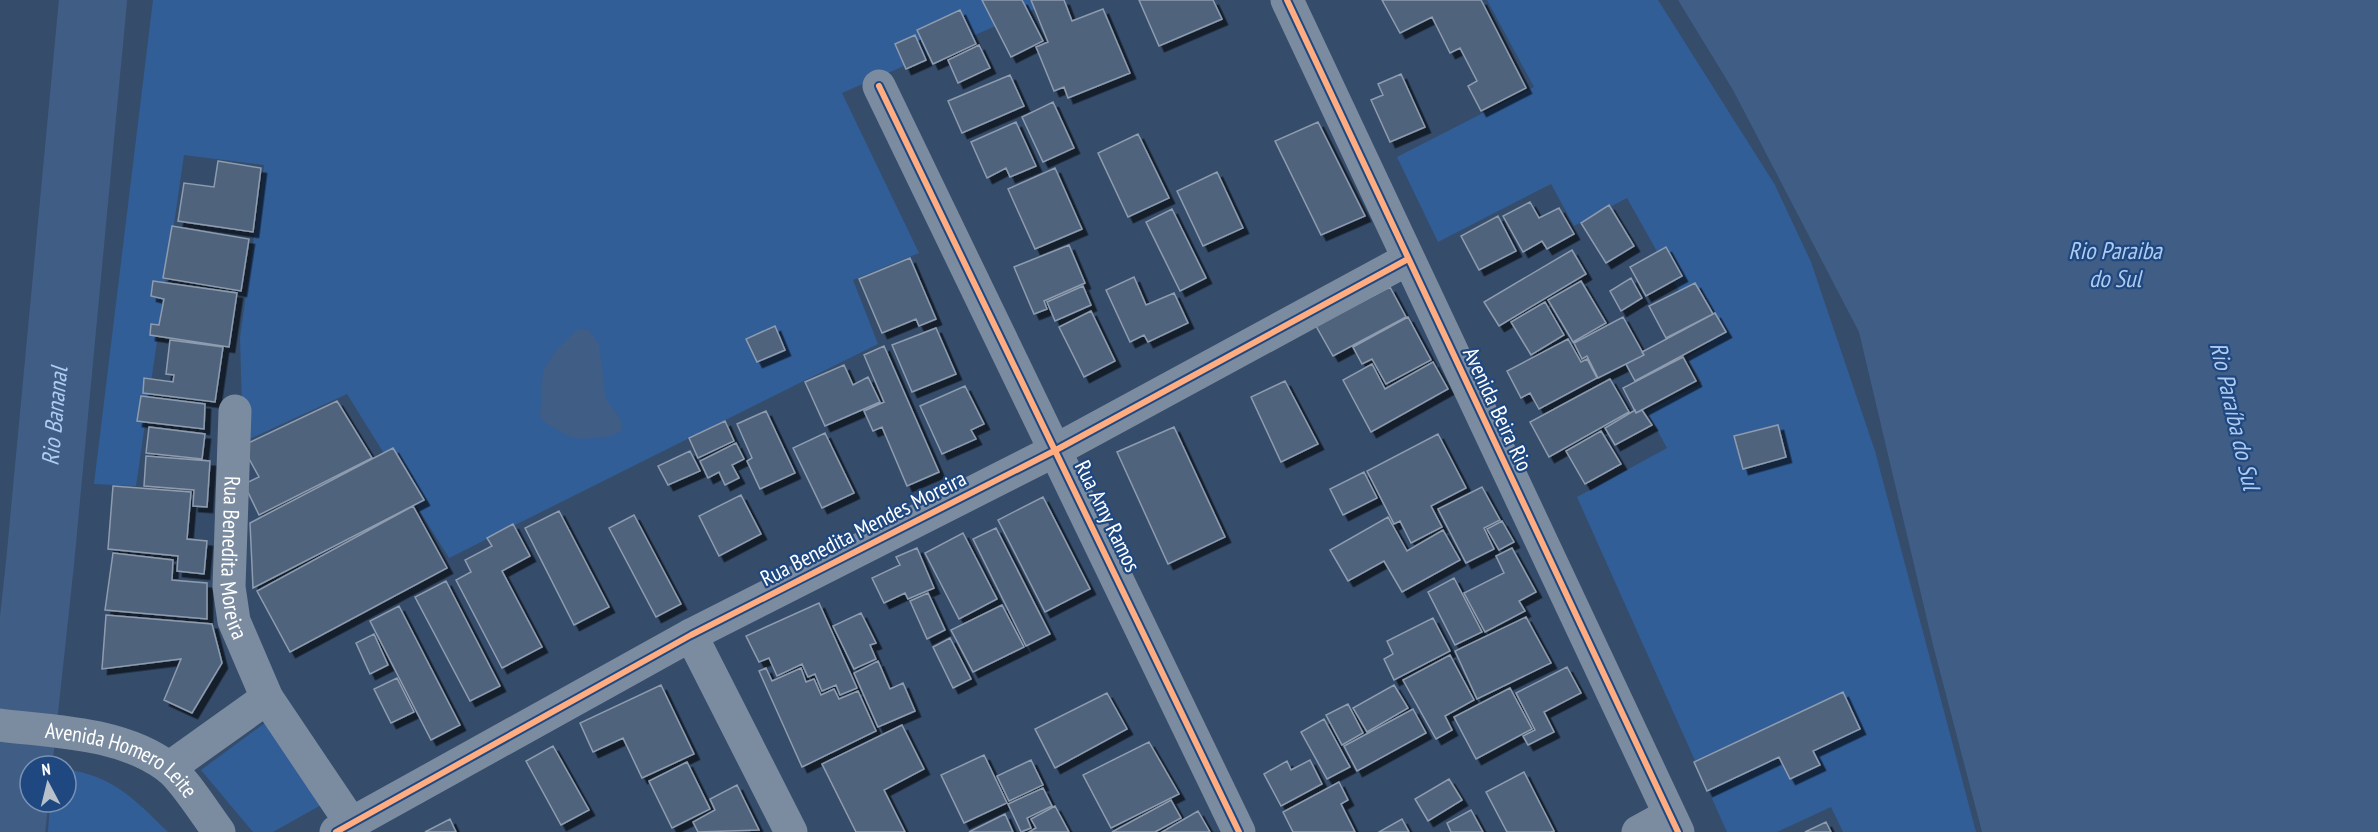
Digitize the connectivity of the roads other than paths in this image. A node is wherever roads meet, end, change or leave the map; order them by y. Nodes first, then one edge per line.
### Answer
1 (1287, 0) edge
2 (879, 86) dead end
3 (1408, 259) junction
4 (235, 411) dead end
5 (1056, 450) junction
6 (691, 635) junction
7 (267, 698) junction
8 (0, 725) edge
9 (169, 768) junction
10 (1674, 824) edge
11 (344, 828) edge
12 (219, 832) edge
13 (792, 832) edge
14 (1239, 832) edge
15 (1638, 832) edge

1 - 3 street, Avenida Beira Rio
2 - 5 street, Rua Amy Ramos
3 - 5 street, Rua Benedita Mendes Moreira
3 - 10 street, Avenida Beira Rio
4 - 7 street, Rua Benedita Moreira
5 - 6 street, Rua Benedita Mendes Moreira
5 - 14 street, Rua Amy Ramos
6 - 11 street, Rua Benedita Mendes Moreira
6 - 13 street
7 - 9 street
7 - 11 street, Rua Benedita Moreira
8 - 9 street, Avenida Homero Leite
9 - 12 street, Avenida Homero Leite
10 - 15 street

